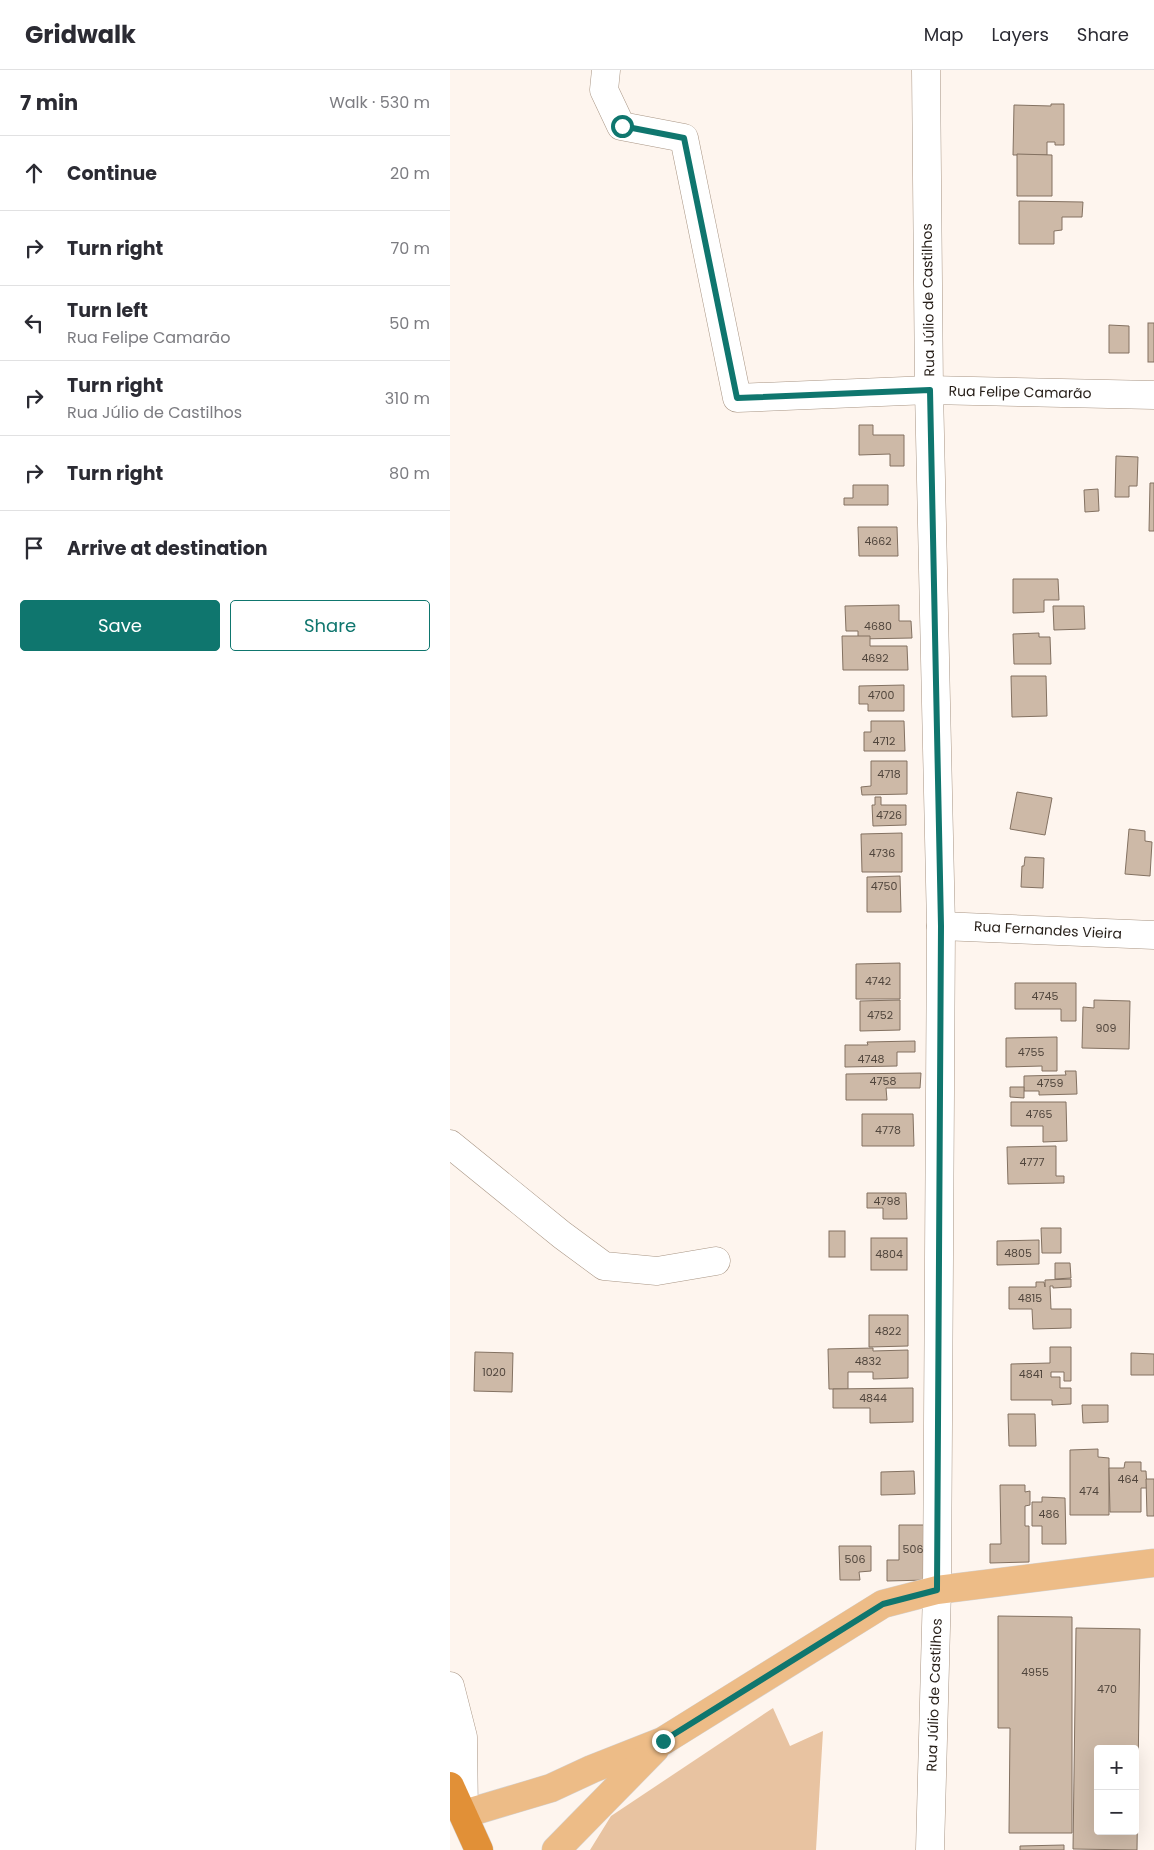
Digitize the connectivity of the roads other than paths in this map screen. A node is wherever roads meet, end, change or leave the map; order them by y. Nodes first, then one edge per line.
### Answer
1 (606, 70) edge
2 (926, 70) edge
3 (930, 390) junction
4 (1154, 395) edge
5 (941, 926) junction
6 (1154, 935) edge
7 (450, 1144) edge
8 (716, 1261) dead end
9 (1154, 1563) edge
10 (937, 1590) junction
11 (450, 1686) edge
12 (663, 1741) junction
13 (450, 1786) edge
14 (457, 1811) edge
15 (479, 1850) edge
16 (556, 1850) edge
17 (930, 1850) edge

1 - 3 street, Rua Felipe Camarão
2 - 3 street, Rua Júlio de Castilhos
3 - 4 street, Rua Felipe Camarão
3 - 5 street, Rua Júlio de Castilhos
5 - 6 street, Rua Fernandes Vieira
5 - 10 street, Rua Júlio de Castilhos
7 - 8 street
9 - 10 main road
10 - 12 main road
10 - 17 street, Rua Júlio de Castilhos
11 - 14 street
12 - 14 main road
12 - 16 main road
13 - 14 highway
14 - 15 highway

